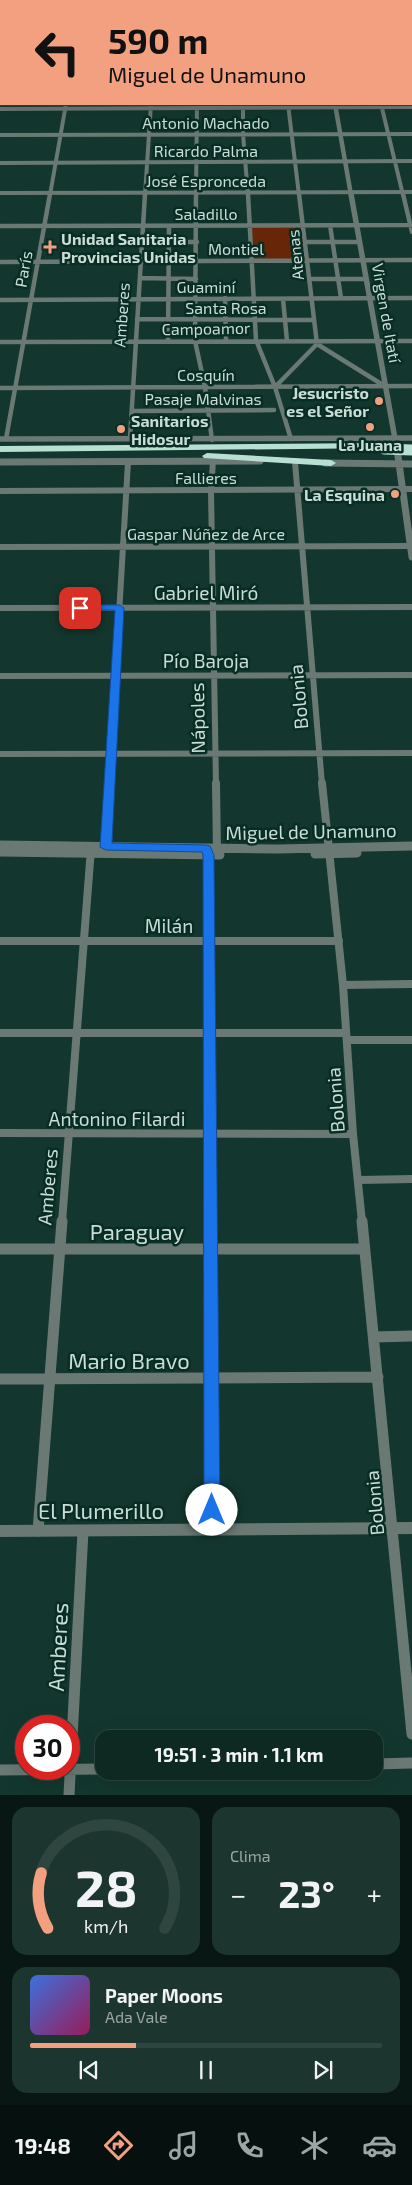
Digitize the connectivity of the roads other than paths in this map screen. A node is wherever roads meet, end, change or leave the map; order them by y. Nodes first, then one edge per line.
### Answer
1 (65, 106) edge
2 (151, 106) edge
3 (197, 106) edge
4 (243, 106) edge
5 (289, 106) edge
6 (335, 106) edge
7 (381, 106) edge
8 (412, 107) edge
9 (0, 108) edge
10 (196, 134) junction
11 (243, 134) junction
12 (293, 134) junction
13 (341, 134) junction
14 (388, 134) junction
15 (412, 134) edge
16 (0, 135) edge
17 (60, 135) junction
18 (149, 135) junction
19 (148, 162) junction
20 (196, 162) junction
21 (246, 162) junction
22 (295, 162) junction
23 (346, 162) junction
24 (394, 162) junction
25 (412, 162) edge
26 (0, 163) edge
27 (55, 163) junction
28 (299, 192) junction
29 (351, 192) junction
30 (402, 192) junction
31 (412, 192) edge
32 (0, 193) edge
33 (49, 193) junction
34 (146, 193) junction
35 (196, 193) junction
36 (247, 193) junction
37 (304, 225) junction
38 (330, 225) junction
39 (357, 225) junction
40 (411, 225) edge
41 (0, 226) edge
42 (44, 226) junction
43 (143, 226) junction
44 (169, 226) junction
45 (196, 226) junction
46 (250, 226) junction
47 (412, 232) edge
48 (142, 242) junction
49 (169, 242) junction
50 (197, 242) junction
51 (306, 242) junction
52 (333, 242) junction
53 (359, 242) junction
54 (169, 260) junction
55 (197, 260) junction
56 (252, 260) junction
57 (308, 260) junction
58 (336, 260) junction
59 (363, 260) junction
60 (412, 260) edge
61 (141, 261) junction
62 (0, 262) edge
63 (36, 262) junction
64 (140, 278) junction
65 (168, 278) junction
66 (196, 279) junction
67 (310, 279) junction
68 (338, 279) junction
69 (366, 279) junction
70 (226, 298) junction
71 (254, 298) junction
72 (341, 298) junction
73 (370, 298) junction
74 (412, 298) edge
75 (139, 299) junction
76 (167, 299) junction
77 (196, 299) junction
78 (283, 299) junction
79 (312, 299) junction
80 (0, 300) edge
81 (31, 300) junction
82 (138, 319) junction
83 (167, 319) junction
84 (195, 319) junction
85 (225, 319) junction
86 (256, 319) junction
87 (285, 319) junction
88 (314, 320) junction
89 (256, 340) junction
90 (377, 340) junction
91 (412, 340) edge
92 (168, 341) junction
93 (195, 341) junction
94 (226, 341) junction
95 (287, 341) junction
96 (0, 342) edge
97 (22, 342) junction
98 (135, 342) junction
99 (316, 342) junction
100 (386, 386) junction
101 (412, 386) edge
102 (205, 387) junction
103 (275, 387) junction
104 (0, 388) edge
105 (15, 388) junction
106 (133, 388) junction
107 (274, 410) dead end
108 (133, 411) junction
109 (208, 411) junction
110 (412, 438) edge
111 (130, 439) junction
112 (275, 439) junction
113 (291, 439) junction
114 (395, 439) junction
115 (212, 440) junction
116 (1, 443) edge
117 (412, 448) edge
118 (138, 450) junction
119 (0, 455) edge
120 (213, 461) junction
121 (0, 462) edge
122 (128, 462) junction
123 (295, 462) junction
124 (331, 463) junction
125 (400, 464) junction
126 (412, 464) edge
127 (403, 489) junction
128 (412, 489) edge
129 (211, 490) junction
130 (0, 491) edge
131 (126, 491) junction
132 (296, 491) junction
133 (124, 546) junction
134 (212, 546) junction
135 (301, 546) junction
136 (411, 546) edge
137 (0, 547) edge
138 (412, 557) edge
139 (306, 607) junction
140 (412, 607) edge
141 (0, 608) edge
142 (120, 608) junction
143 (213, 608) junction
144 (213, 675) junction
145 (412, 675) edge
146 (0, 676) edge
147 (117, 676) junction
148 (313, 676) junction
149 (319, 753) junction
150 (0, 754) edge
151 (112, 754) junction
152 (214, 754) junction
153 (412, 754) edge
154 (0, 845) edge
155 (412, 846) edge
156 (91, 850) junction
157 (106, 850) junction
158 (329, 850) junction
159 (0, 852) edge
160 (212, 852) junction
161 (412, 852) edge
162 (0, 941) edge
163 (83, 941) junction
164 (210, 941) junction
165 (339, 941) junction
166 (412, 984) edge
167 (343, 986) junction
168 (209, 1032) junction
169 (0, 1033) edge
170 (76, 1033) junction
171 (346, 1037) junction
172 (412, 1040) edge
173 (0, 1134) edge
174 (69, 1134) junction
175 (210, 1134) junction
176 (353, 1134) junction
177 (412, 1179) edge
178 (359, 1180) junction
179 (0, 1249) edge
180 (60, 1249) junction
181 (364, 1249) junction
182 (211, 1250) junction
183 (412, 1336) edge
184 (374, 1337) junction
185 (378, 1377) junction
186 (49, 1378) junction
187 (0, 1379) edge
188 (211, 1379) junction
189 (392, 1528) junction
190 (412, 1528) edge
191 (212, 1529) junction
192 (0, 1531) edge
193 (38, 1531) junction
194 (84, 1532) junction
195 (73, 1715) edge
196 (412, 1734) edge
197 (412, 1763) edge
198 (383, 1764) edge
199 (95, 1769) edge
200 (0, 1770) edge
201 (15, 1770) edge
202 (80, 1770) edge
203 (70, 1780) edge
204 (69, 1795) edge

1 - 2 street
1 - 9 street
1 - 17 street, París
2 - 3 street
2 - 18 street, Amberes
3 - 4 street
3 - 10 street
4 - 5 street
4 - 11 street
5 - 6 street
5 - 12 street, Atenas
6 - 7 street
6 - 13 street, Virgen de Itatí
7 - 8 street
7 - 14 street
10 - 11 street, Antonio Machado
10 - 18 street, Antonio Machado
10 - 20 street
11 - 12 street, Antonio Machado
11 - 21 street
12 - 13 street, Antonio Machado
12 - 22 street, Atenas
13 - 14 street, Antonio Machado
13 - 23 street, Virgen de Itatí
14 - 15 street, Antonio Machado
14 - 24 street
16 - 17 street, Antonio Machado
17 - 18 street, Antonio Machado
17 - 27 street, París
18 - 19 street, Amberes
19 - 20 street, Ricardo Palma
19 - 27 street, Ricardo Palma
19 - 34 street, Amberes
20 - 21 street, Ricardo Palma
20 - 35 street
21 - 22 street, Ricardo Palma
21 - 36 street
22 - 23 street, Ricardo Palma
22 - 28 street, Atenas
23 - 24 street, Ricardo Palma
23 - 29 street, Virgen de Itatí
24 - 25 street, Ricardo Palma
24 - 30 street
26 - 27 street, Ricardo Palma
27 - 33 street, París
28 - 29 street, José Espronceda
28 - 36 street, José Espronceda
28 - 37 street, Atenas
29 - 30 street, José Espronceda
29 - 39 street, Virgen de Itatí
30 - 31 street, José Espronceda
30 - 40 street
32 - 33 street, José Espronceda
33 - 34 street, José Espronceda
33 - 42 street, París
34 - 35 street, José Espronceda
34 - 43 street, Amberes
35 - 36 street, José Espronceda
35 - 45 street
36 - 46 street
37 - 38 street, Saladillo
37 - 46 street, Saladillo
37 - 51 street, Atenas
38 - 39 street, Saladillo
38 - 52 street
39 - 40 street, Saladillo
39 - 53 street, Virgen de Itatí
40 - 47 street
41 - 42 street, Saladillo
42 - 43 street, Saladillo
42 - 63 street, París
43 - 44 street, Saladillo
43 - 48 street, Amberes
44 - 45 street, Saladillo
44 - 49 street
45 - 46 street, Saladillo
45 - 50 street
46 - 56 street
48 - 49 street
48 - 61 street, Amberes
49 - 50 street
49 - 54 street
50 - 55 street
51 - 52 street
51 - 57 street, Atenas
52 - 53 street
52 - 58 street
53 - 59 street, Virgen de Itatí
54 - 55 street, Montiel
54 - 61 street, Montiel
54 - 65 street
55 - 56 street, Montiel
55 - 66 street
56 - 57 street, Montiel
56 - 71 street
57 - 58 street, Montiel
57 - 67 street, Atenas
58 - 59 street, Montiel
58 - 68 street
59 - 60 street, Montiel
59 - 69 street, Virgen de Itatí
61 - 63 street, Montiel
61 - 64 street, Amberes
62 - 63 street, Montiel
63 - 81 street, París
64 - 65 street
64 - 75 street, Amberes
65 - 66 street
65 - 76 street
66 - 77 street
67 - 68 street
67 - 79 street, Atenas
68 - 69 street
68 - 72 street
69 - 73 street, Virgen de Itatí
70 - 71 street, Guaminí
70 - 77 street, Guaminí
70 - 85 street
71 - 78 street, Guaminí
71 - 86 street
72 - 73 street, Guaminí
72 - 79 street, Guaminí
73 - 74 street, Guaminí
73 - 90 street, Virgen de Itatí
75 - 76 street, Guaminí
75 - 81 street, Guaminí
75 - 82 street, Amberes
76 - 77 street, Guaminí
76 - 83 street
77 - 84 street
78 - 79 street, Guaminí
78 - 87 street
79 - 88 street, Atenas
80 - 81 street, Guaminí
81 - 97 street, París
82 - 83 street, Santa Rosa
82 - 98 street, Amberes
83 - 84 street, Santa Rosa
83 - 92 street
84 - 85 street, Santa Rosa
84 - 93 street
85 - 86 street, Santa Rosa
85 - 94 street
86 - 87 street, Santa Rosa
86 - 89 street
87 - 88 street, Santa Rosa
87 - 95 street
88 - 99 street, Atenas
89 - 94 street, Campoamor
89 - 95 street, Campoamor
89 - 103 street
90 - 91 street, Campoamor
90 - 99 street, Campoamor
90 - 100 street, Virgen de Itatí
92 - 93 street, Campoamor
92 - 98 street, Campoamor
93 - 94 street, Campoamor
93 - 102 street
95 - 99 street, Campoamor
96 - 97 street, Campoamor
97 - 98 street, Campoamor
97 - 105 street, París
98 - 106 street, Amberes
99 - 100 street
99 - 103 street
100 - 101 street, Cosquín
100 - 103 street, Cosquín
100 - 114 street, Virgen de Itatí
102 - 103 street, Cosquín
102 - 106 street, Cosquín
102 - 109 street
103 - 113 street
104 - 105 street, Cosquín
105 - 106 street, Cosquín
105 - 116 street, París
106 - 108 street, Amberes
107 - 109 street, Pasaje Malvinas
108 - 109 street, Pasaje Malvinas
108 - 111 street, Amberes
109 - 115 street
110 - 114 street
111 - 115 street
111 - 116 street
112 - 113 street
112 - 115 street
112 - 118 highway
113 - 114 street
114 - 125 street, Virgen de Itatí
116 - 118 highway
117 - 118 highway, bridge
118 - 119 highway
118 - 124 highway
120 - 122 street
120 - 123 street
120 - 129 street, Nápoles
121 - 122 street
122 - 131 street
123 - 124 street
123 - 132 street, Bolonia
124 - 125 street
125 - 126 street
125 - 127 street, Virgen de Itatí
127 - 128 street, Fallieres
127 - 132 street, Fallieres
127 - 136 street, Virgen de Itatí
129 - 131 street, Fallieres
129 - 132 street, Fallieres
129 - 134 street, Nápoles
130 - 131 street, Fallieres
131 - 133 street
132 - 135 street, Bolonia
133 - 134 street, Gaspar Núñez de Arce
133 - 137 street, Gaspar Núñez de Arce
133 - 142 street
134 - 135 street, Gaspar Núñez de Arce
134 - 143 street, Nápoles
135 - 136 street, Gaspar Núñez de Arce
135 - 139 street, Bolonia
136 - 138 street, Virgen de Itatí
139 - 140 street, Gabriel Miró
139 - 143 street, Gabriel Miró
139 - 148 street, Bolonia
141 - 142 street, Gabriel Miró
142 - 143 street, Gabriel Miró
142 - 147 street
143 - 144 street, Nápoles
144 - 147 street, Pío Baroja
144 - 148 street, Pío Baroja
144 - 152 street, Nápoles
145 - 148 street, Pío Baroja
146 - 147 street, Pío Baroja
147 - 151 street
148 - 149 street, Bolonia
149 - 152 street
149 - 153 street
149 - 158 street, Bolonia
150 - 151 street
151 - 152 street
151 - 157 street
152 - 160 street, Nápoles
154 - 156 street, Miguel de Unamuno
155 - 158 street, Miguel de Unamuno
156 - 157 street, Miguel de Unamuno
156 - 159 street, Miguel de Unamuno
156 - 163 street, Amberes
157 - 160 street, Miguel de Unamuno
158 - 160 street, Miguel de Unamuno
158 - 161 street, Miguel de Unamuno
158 - 165 street, Bolonia
160 - 164 street, Nápoles
162 - 163 street, Milán
163 - 164 street, Milán
163 - 170 street, Amberes
164 - 165 street, Milán
164 - 168 street, Nápoles
165 - 167 street, Bolonia
166 - 167 street
167 - 171 street, Bolonia
168 - 170 street
168 - 171 street
168 - 175 street, Nápoles
169 - 170 street
170 - 174 street, Amberes
171 - 172 street
171 - 176 street, Bolonia
173 - 174 street, Antonino Filardi
174 - 175 street, Antonino Filardi
174 - 180 street, Amberes
175 - 176 street, Antonino Filardi
175 - 182 street, Nápoles
176 - 178 street, Bolonia
177 - 178 street
178 - 181 street, Bolonia
179 - 180 street, Paraguay
180 - 182 street, Paraguay
180 - 186 street, Amberes
181 - 182 street, Paraguay
181 - 184 street, Bolonia
182 - 188 street, Nápoles
183 - 184 street
184 - 185 street, Bolonia
185 - 188 street, Mario Bravo
185 - 189 street, Bolonia
186 - 187 street, Mario Bravo
186 - 188 street, Mario Bravo
186 - 193 street, Amberes
188 - 191 street, Nápoles
189 - 190 street, El Plumerillo
189 - 191 street, El Plumerillo
189 - 196 street, Bolonia
191 - 194 street, El Plumerillo
192 - 193 street, El Plumerillo
193 - 194 street, El Plumerillo
194 - 195 street, Amberes
197 - 198 street
199 - 202 street
200 - 201 street
203 - 204 street, Amberes

